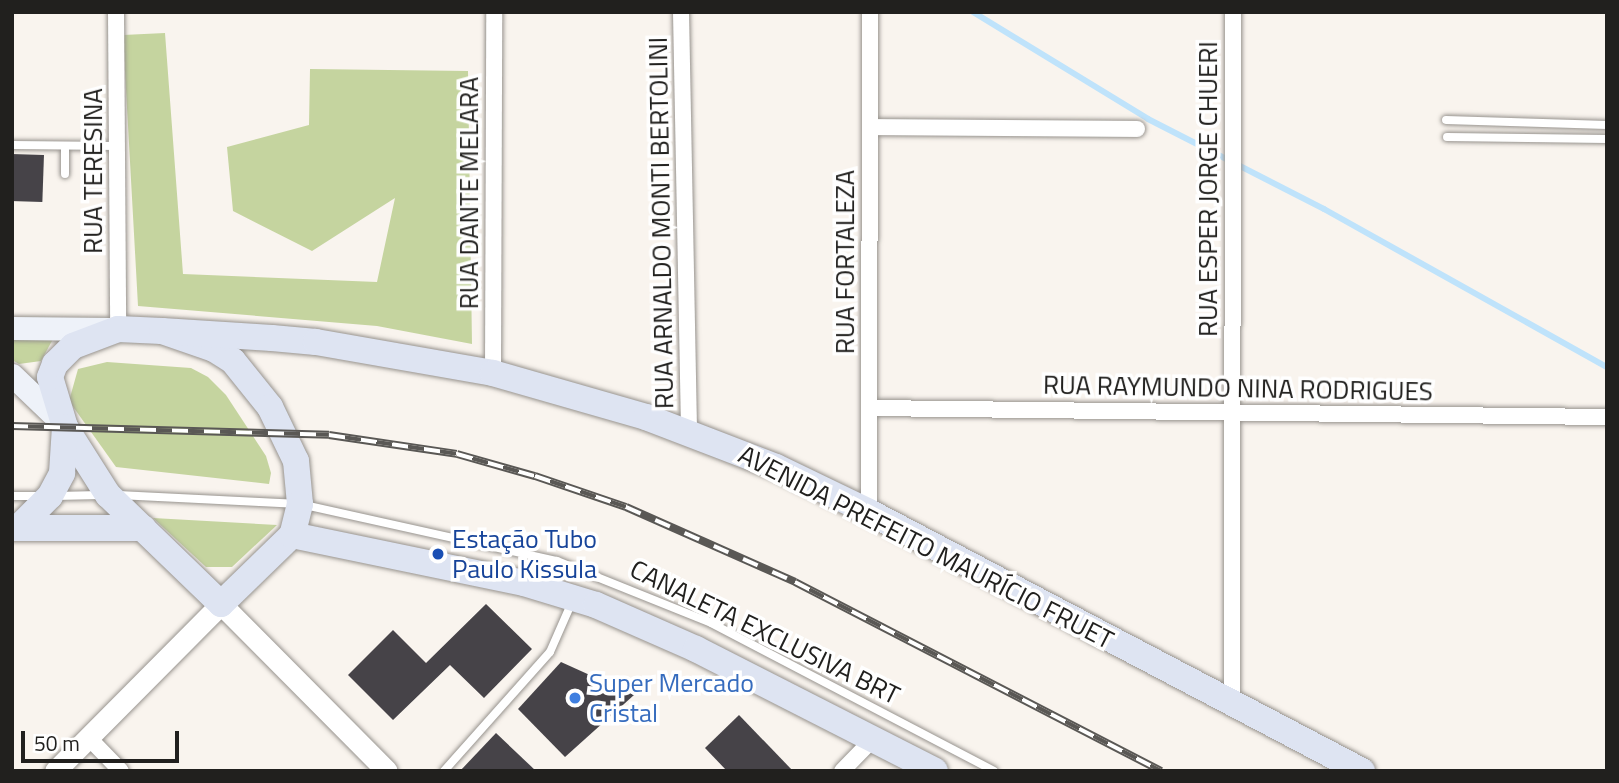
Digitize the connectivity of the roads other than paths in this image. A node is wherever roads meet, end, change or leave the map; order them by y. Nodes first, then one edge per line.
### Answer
1 (116, 12) edge
2 (494, 12) edge
3 (681, 12) edge
4 (870, 12) edge
5 (1233, 12) edge
6 (1446, 120) dead end
7 (1607, 125) edge
8 (870, 127) junction
9 (1137, 129) dead end
10 (1447, 137) dead end
11 (1607, 139) edge
12 (12, 145) edge
13 (65, 146) junction
14 (117, 146) junction
15 (65, 174) dead end
16 (12, 328) edge
17 (118, 329) junction
18 (162, 331) junction
19 (493, 373) junction
20 (12, 375) edge
21 (869, 408) junction
22 (1233, 412) junction
23 (1607, 417) edge
24 (65, 427) junction
25 (689, 433) junction
26 (108, 495) junction
27 (12, 496) edge
28 (50, 496) junction
29 (300, 504) junction
30 (869, 512) junction
31 (15, 528) edge
32 (143, 528) junction
33 (292, 535) junction
34 (574, 596) junction
35 (222, 604) junction
36 (1233, 703) junction
37 (88, 737) junction
38 (874, 738) junction
39 (915, 764) edge
40 (55, 771) edge
41 (121, 771) edge
42 (387, 771) edge
43 (444, 771) edge
44 (842, 771) edge
45 (935, 771) edge
46 (994, 771) edge
47 (1362, 771) edge

1 - 14 street, RUA TERESINA
2 - 19 street, RUA DANTE MELARA
3 - 25 street, RUA ARNALDO MONTI BERTOLINI
4 - 8 street, RUA FORTALEZA
5 - 22 street, RUA ESPER JORGE CHUERI
6 - 7 lane
8 - 9 street
8 - 21 street, RUA FORTALEZA
10 - 11 lane
12 - 13 lane
13 - 14 lane
13 - 15 lane
14 - 17 street, RUA TERESINA
16 - 17 main road, AVENIDA PREFEITO MAURÍCIO FRUET
17 - 18 main road, AVENIDA PREFEITO MAURÍCIO FRUET
17 - 24 main road
18 - 19 main road, AVENIDA PREFEITO MAURÍCIO FRUET
18 - 29 main road
19 - 25 main road, AVENIDA PREFEITO MAURÍCIO FRUET
20 - 24 main road
21 - 22 street, RUA RAYMUNDO NINA RODRIGUES
21 - 30 street, RUA FORTALEZA
22 - 23 street, RUA RAYMUNDO NINA RODRIGUES
22 - 36 street, RUA ESPER JORGE CHUERI
24 - 26 main road
24 - 28 main road
25 - 30 main road, AVENIDA PREFEITO MAURÍCIO FRUET
26 - 28 lane, CANALETA EXCLUSIVA BRT
26 - 29 lane, CANALETA EXCLUSIVA BRT
26 - 32 main road
27 - 28 lane, CANALETA EXCLUSIVA BRT
28 - 31 main road
29 - 33 main road
29 - 46 lane, CANALETA EXCLUSIVA BRT
30 - 36 main road, AVENIDA PREFEITO MAURÍCIO FRUET
31 - 32 main road
32 - 35 main road
33 - 34 main road
33 - 35 main road
34 - 38 main road
34 - 43 lane
35 - 37 street
35 - 42 street
36 - 47 main road, AVENIDA PREFEITO MAURÍCIO FRUET
37 - 40 street
37 - 41 street
38 - 39 main road
38 - 44 street
39 - 45 main road

